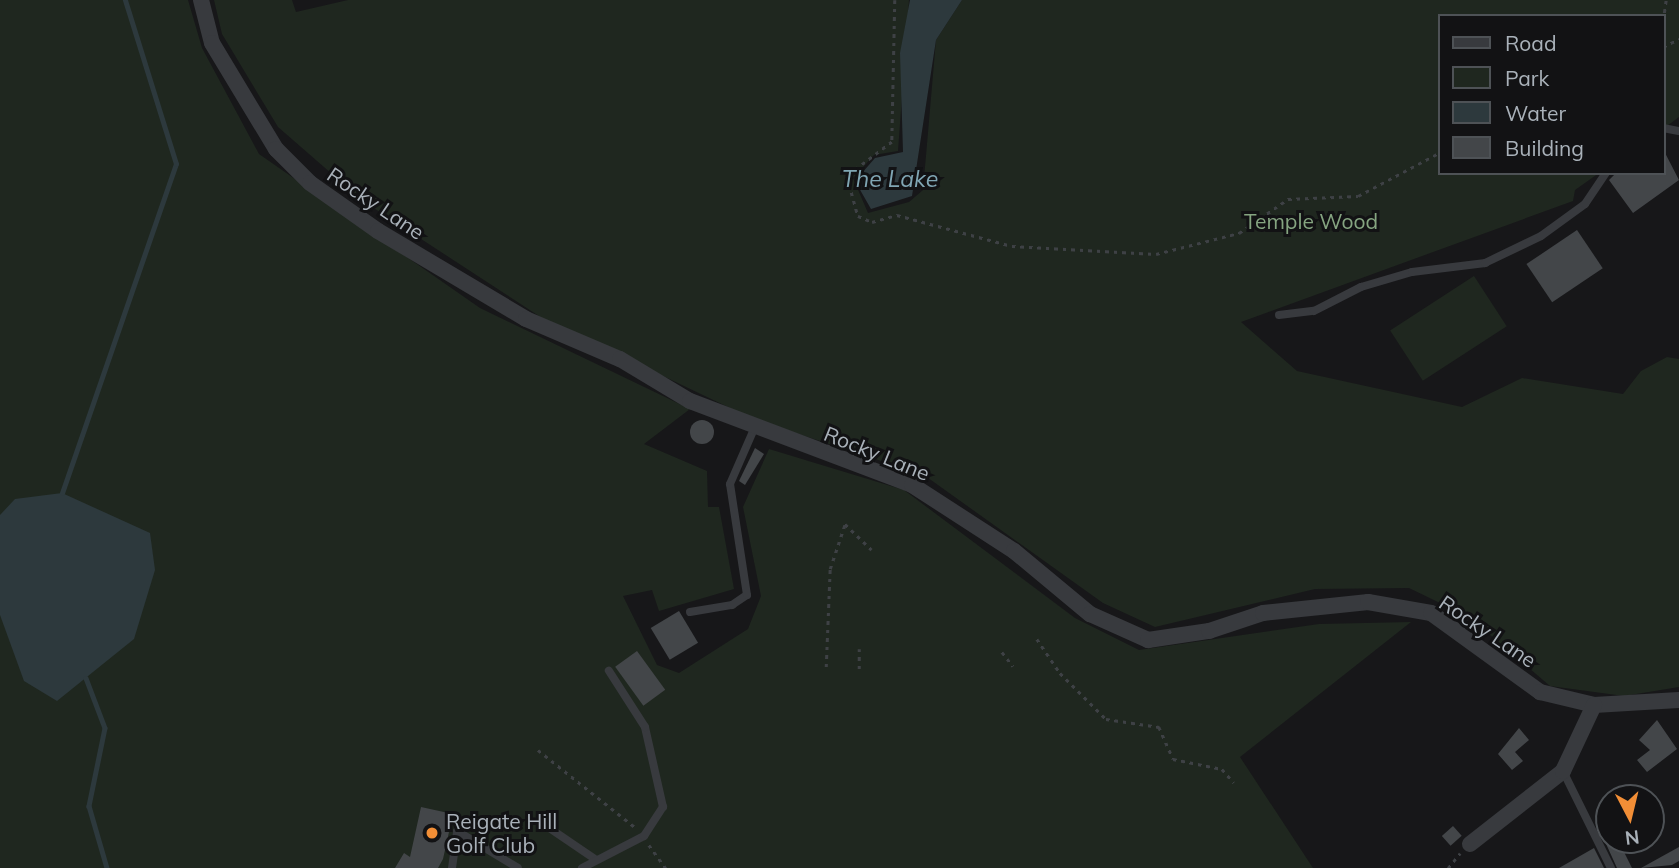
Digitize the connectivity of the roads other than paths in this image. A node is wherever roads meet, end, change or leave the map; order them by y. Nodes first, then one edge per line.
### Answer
1 (201, 0) edge
2 (1605, 175) edge
3 (1279, 315) dead end
4 (754, 429) junction
5 (690, 612) dead end
6 (609, 671) dead end
7 (1679, 700) edge
8 (1594, 705) junction
9 (1563, 771) junction
10 (539, 821) dead end
11 (1470, 844) road end
12 (595, 859) junction
13 (452, 868) edge
14 (517, 868) edge
15 (582, 868) edge
16 (1611, 868) edge

1 - 4 street, Rocky Lane
2 - 3 lane
4 - 5 lane
4 - 8 street, Rocky Lane
6 - 12 lane
7 - 8 street, Rocky Lane
8 - 9 street
9 - 11 street
9 - 16 lane
10 - 12 lane
12 - 15 lane
13 - 14 lane

